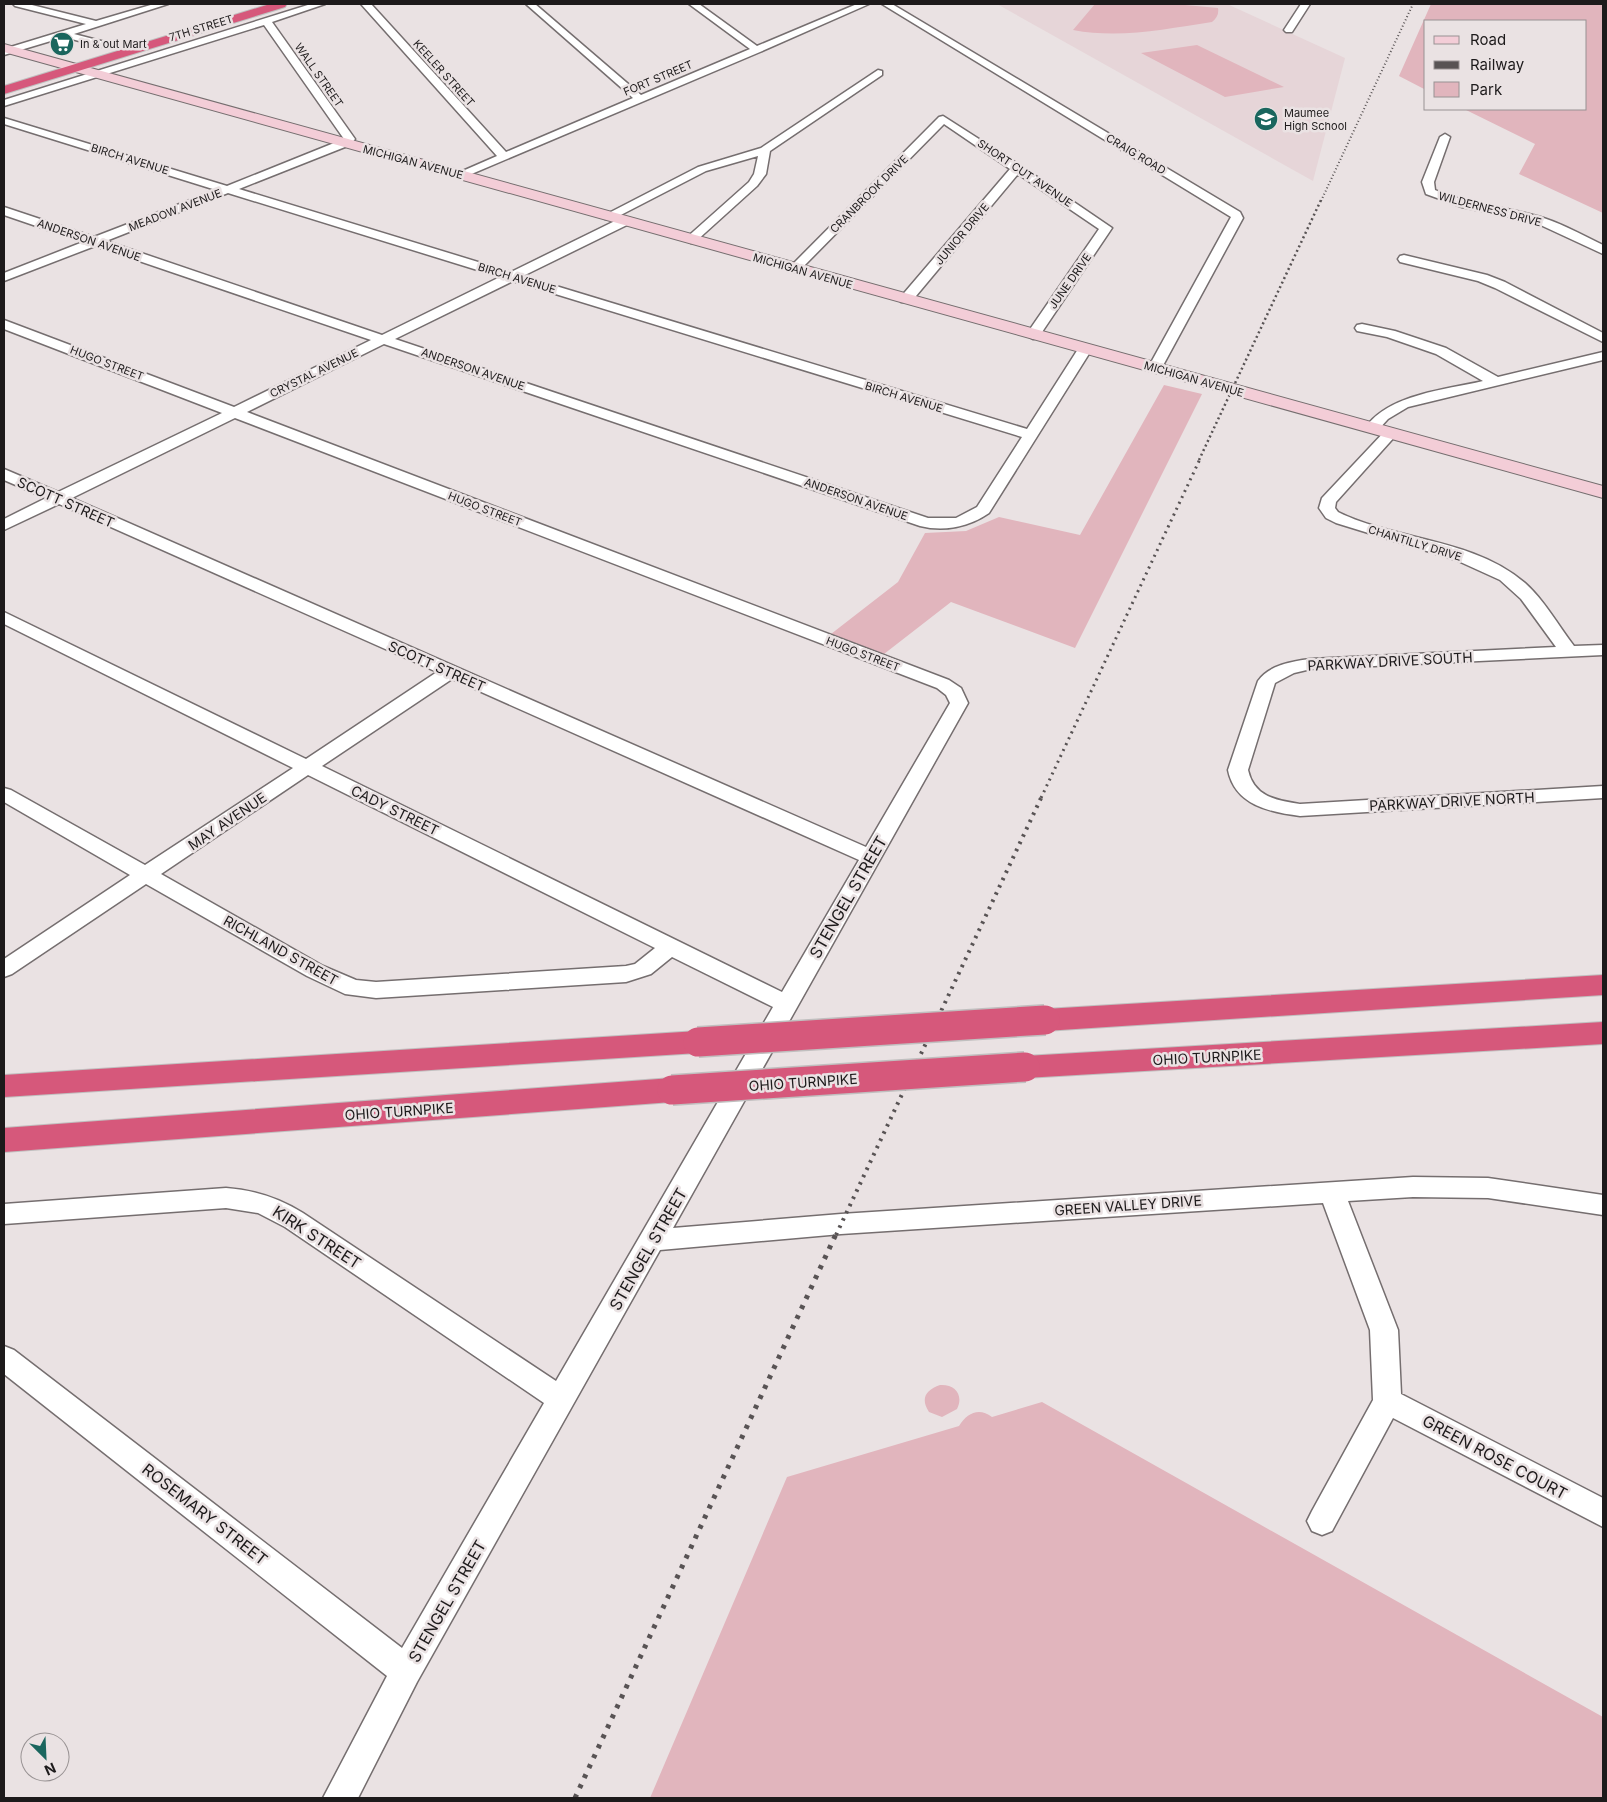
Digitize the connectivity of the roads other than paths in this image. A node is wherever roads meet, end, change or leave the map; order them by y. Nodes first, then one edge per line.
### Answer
1 (18, 4) edge
2 (163, 4) edge
3 (259, 4) edge
4 (281, 4) edge
5 (320, 4) edge
6 (366, 4) edge
7 (530, 4) edge
8 (693, 4) edge
9 (864, 4) edge
10 (886, 4) edge
11 (1305, 4) edge
12 (266, 21) junction
13 (95, 24) junction
14 (1289, 30) dead end
15 (62, 34) junction
16 (102, 44) dead end
17 (5, 50) edge
18 (757, 50) junction
19 (67, 66) junction
20 (878, 73) dead end
21 (96, 74) junction
22 (4, 82) edge
23 (4, 90) edge
24 (640, 100) junction
25 (4, 103) edge
26 (943, 119) joint
27 (4, 121) edge
28 (1445, 137) dead end
29 (346, 143) junction
30 (765, 150) junction
31 (504, 157) junction
32 (1017, 168) junction
33 (462, 176) junction
34 (228, 190) junction
35 (4, 210) edge
36 (617, 218) junction
37 (1106, 228) joint
38 (691, 239) junction
39 (95, 242) junction
40 (1603, 250) edge
41 (1404, 259) dead end
42 (795, 268) junction
43 (511, 276) junction
44 (4, 277) edge
45 (906, 299) junction
46 (4, 324) edge
47 (1362, 328) dead end
48 (1033, 335) junction
49 (1603, 338) edge
50 (385, 339) junction
51 (1085, 349) junction
52 (1603, 356) edge
53 (1156, 368) junction
54 (1496, 382) junction
55 (234, 412) junction
56 (1372, 428) junction
57 (1391, 433) junction
58 (1030, 436) junction
59 (4, 474) edge
60 (1603, 492) edge
61 (58, 498) junction
62 (4, 525) edge
63 (4, 617) edge
64 (1603, 650) edge
65 (1568, 652) junction
66 (450, 672) junction
67 (959, 702) joint
68 (308, 767) junction
69 (1603, 792) edge
70 (4, 794) edge
71 (1300, 810) joint
72 (870, 857) junction
73 (147, 874) junction
74 (670, 947) junction
75 (4, 969) edge
76 (1603, 985) edge
77 (787, 1004) junction
78 (1603, 1033) edge
79 (4, 1086) edge
80 (4, 1140) edge
81 (1331, 1191) junction
82 (1603, 1205) edge
83 (4, 1214) edge
84 (653, 1240) junction
85 (4, 1358) edge
86 (562, 1400) junction
87 (1387, 1401) junction
88 (1603, 1514) edge
89 (1322, 1521) dead end
90 (406, 1671) junction
91 (340, 1798) edge

1 - 13 street
2 - 13 street
3 - 19 highway
4 - 19 highway
5 - 12 street, 7TH STREET
6 - 31 street, KEELER STREET
7 - 24 street
8 - 18 street
9 - 18 street, FORT STREET
10 - 53 street, CRAIG ROAD
11 - 14 street
12 - 21 street, 7TH STREET
12 - 29 street, WALL STREET
13 - 15 street
15 - 16 street
15 - 17 street
17 - 19 street, MICHIGAN AVENUE
18 - 24 street, FORT STREET
19 - 21 street, MICHIGAN AVENUE
19 - 22 highway
19 - 23 highway
20 - 30 street, CRYSTAL AVENUE
21 - 25 street, 7TH STREET
21 - 29 street, MICHIGAN AVENUE
24 - 31 street, FORT STREET
26 - 32 street, SHORT CUT AVENUE
26 - 42 street, CRANBROOK DRIVE
27 - 34 street, BIRCH AVENUE
28 - 40 street, WILDERNESS DRIVE
29 - 33 street, MICHIGAN AVENUE
29 - 34 street, MEADOW AVENUE
30 - 36 street, CRYSTAL AVENUE
30 - 38 street
31 - 33 street, FORT STREET
32 - 37 street, SHORT CUT AVENUE
32 - 45 street, JUNIOR DRIVE
33 - 36 street, MICHIGAN AVENUE
34 - 39 street, MEADOW AVENUE
34 - 43 street, BIRCH AVENUE
35 - 39 street, ANDERSON AVENUE
36 - 38 street, MICHIGAN AVENUE
36 - 43 street, CRYSTAL AVENUE
37 - 48 street, JUNE DRIVE
38 - 42 street, MICHIGAN AVENUE
39 - 44 street, MEADOW AVENUE
39 - 50 street, ANDERSON AVENUE
41 - 49 street
42 - 45 street, MICHIGAN AVENUE
43 - 50 street, CRYSTAL AVENUE
43 - 58 street, BIRCH AVENUE
45 - 48 street, MICHIGAN AVENUE
46 - 55 street, HUGO STREET
47 - 54 street
48 - 51 street, MICHIGAN AVENUE
50 - 55 street, CRYSTAL AVENUE
50 - 58 street, ANDERSON AVENUE
51 - 53 street, MICHIGAN AVENUE
51 - 58 street
52 - 54 street
53 - 56 street, MICHIGAN AVENUE
54 - 56 street
55 - 61 street, CRYSTAL AVENUE
55 - 67 street, HUGO STREET
56 - 57 street, MICHIGAN AVENUE
57 - 60 street, MICHIGAN AVENUE
57 - 65 street, CHANTILLY DRIVE
59 - 61 street, SCOTT STREET
61 - 62 street, CRYSTAL AVENUE
61 - 66 street, SCOTT STREET
63 - 68 street, CADY STREET
64 - 65 street, PARKWAY DRIVE SOUTH
65 - 71 street, PARKWAY DRIVE SOUTH
66 - 68 street, MAY AVENUE
66 - 72 street, SCOTT STREET
67 - 72 street, STENGEL STREET
68 - 73 street, MAY AVENUE
68 - 74 street, CADY STREET
69 - 71 street, PARKWAY DRIVE NORTH
70 - 73 street, RICHLAND STREET
72 - 77 street, STENGEL STREET
73 - 74 street, RICHLAND STREET
73 - 75 street, MAY AVENUE
74 - 77 street, CADY STREET
76 - 79 highway, bridge
77 - 84 street, STENGEL STREET
78 - 80 highway, OHIO TURNPIKE, bridge
81 - 82 street, GREEN VALLEY DRIVE
81 - 84 street, GREEN VALLEY DRIVE
81 - 87 street
83 - 86 street, KIRK STREET
84 - 86 street, STENGEL STREET
85 - 90 street, ROSEMARY STREET
86 - 90 street, STENGEL STREET
87 - 88 street, GREEN ROSE COURT
87 - 89 street
90 - 91 street, STENGEL STREET

